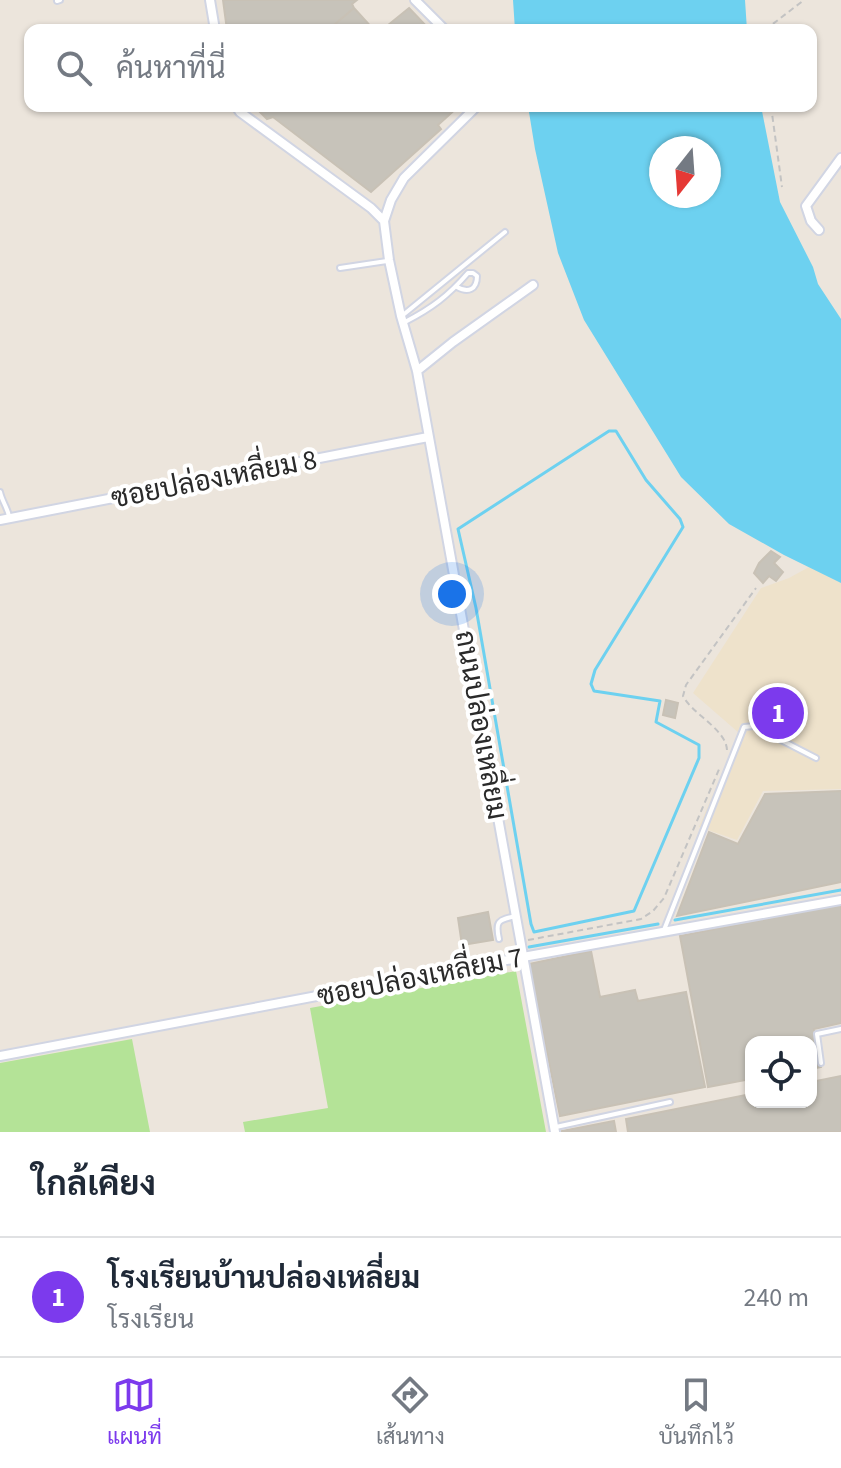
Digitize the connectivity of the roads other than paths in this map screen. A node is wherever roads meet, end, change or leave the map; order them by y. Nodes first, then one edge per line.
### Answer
1 (210, 0) edge
2 (415, 0) edge
3 (214, 24) edge
4 (439, 24) edge
5 (240, 112) edge
6 (471, 112) edge
7 (841, 158) edge
8 (384, 221) junction
9 (819, 230) dead end
10 (505, 232) dead end
11 (389, 260) junction
12 (340, 268) dead end
13 (533, 285) dead end
14 (457, 287) junction
15 (402, 319) junction
16 (417, 371) junction
17 (428, 437) junction
18 (0, 492) edge
19 (5, 520) edge
20 (816, 758) dead end
21 (841, 900) edge
22 (516, 916) junction
23 (663, 932) junction
24 (499, 939) dead end
25 (523, 957) junction
26 (841, 1029) edge
27 (0, 1056) edge
28 (821, 1063) dead end
29 (670, 1102) dead end
30 (554, 1130) edge

1 - 3 street
2 - 4 street
5 - 8 street
6 - 8 street
7 - 9 street
8 - 11 street, ถนนปล่องเหลี่ยม
10 - 15 lane
11 - 12 lane
11 - 15 street, ถนนปล่องเหลี่ยม
13 - 16 street
14 - 14 lane
14 - 15 lane
15 - 16 street, ถนนปล่องเหลี่ยม
16 - 17 street, ถนนปล่องเหลี่ยม
17 - 19 street, ซอยปล่องเหลี่ยม 8
17 - 22 street, ถนนปล่องเหลี่ยม
18 - 19 lane
20 - 23 lane
21 - 23 street, ซอยปล่องเหลี่ยม 7
22 - 24 lane
22 - 25 street, ถนนปล่องเหลี่ยม
23 - 25 street, ซอยปล่องเหลี่ยม 7
25 - 27 street, ซอยปล่องเหลี่ยม 7
25 - 30 street, ถนนปล่องเหลี่ยม
26 - 28 lane
29 - 30 lane

